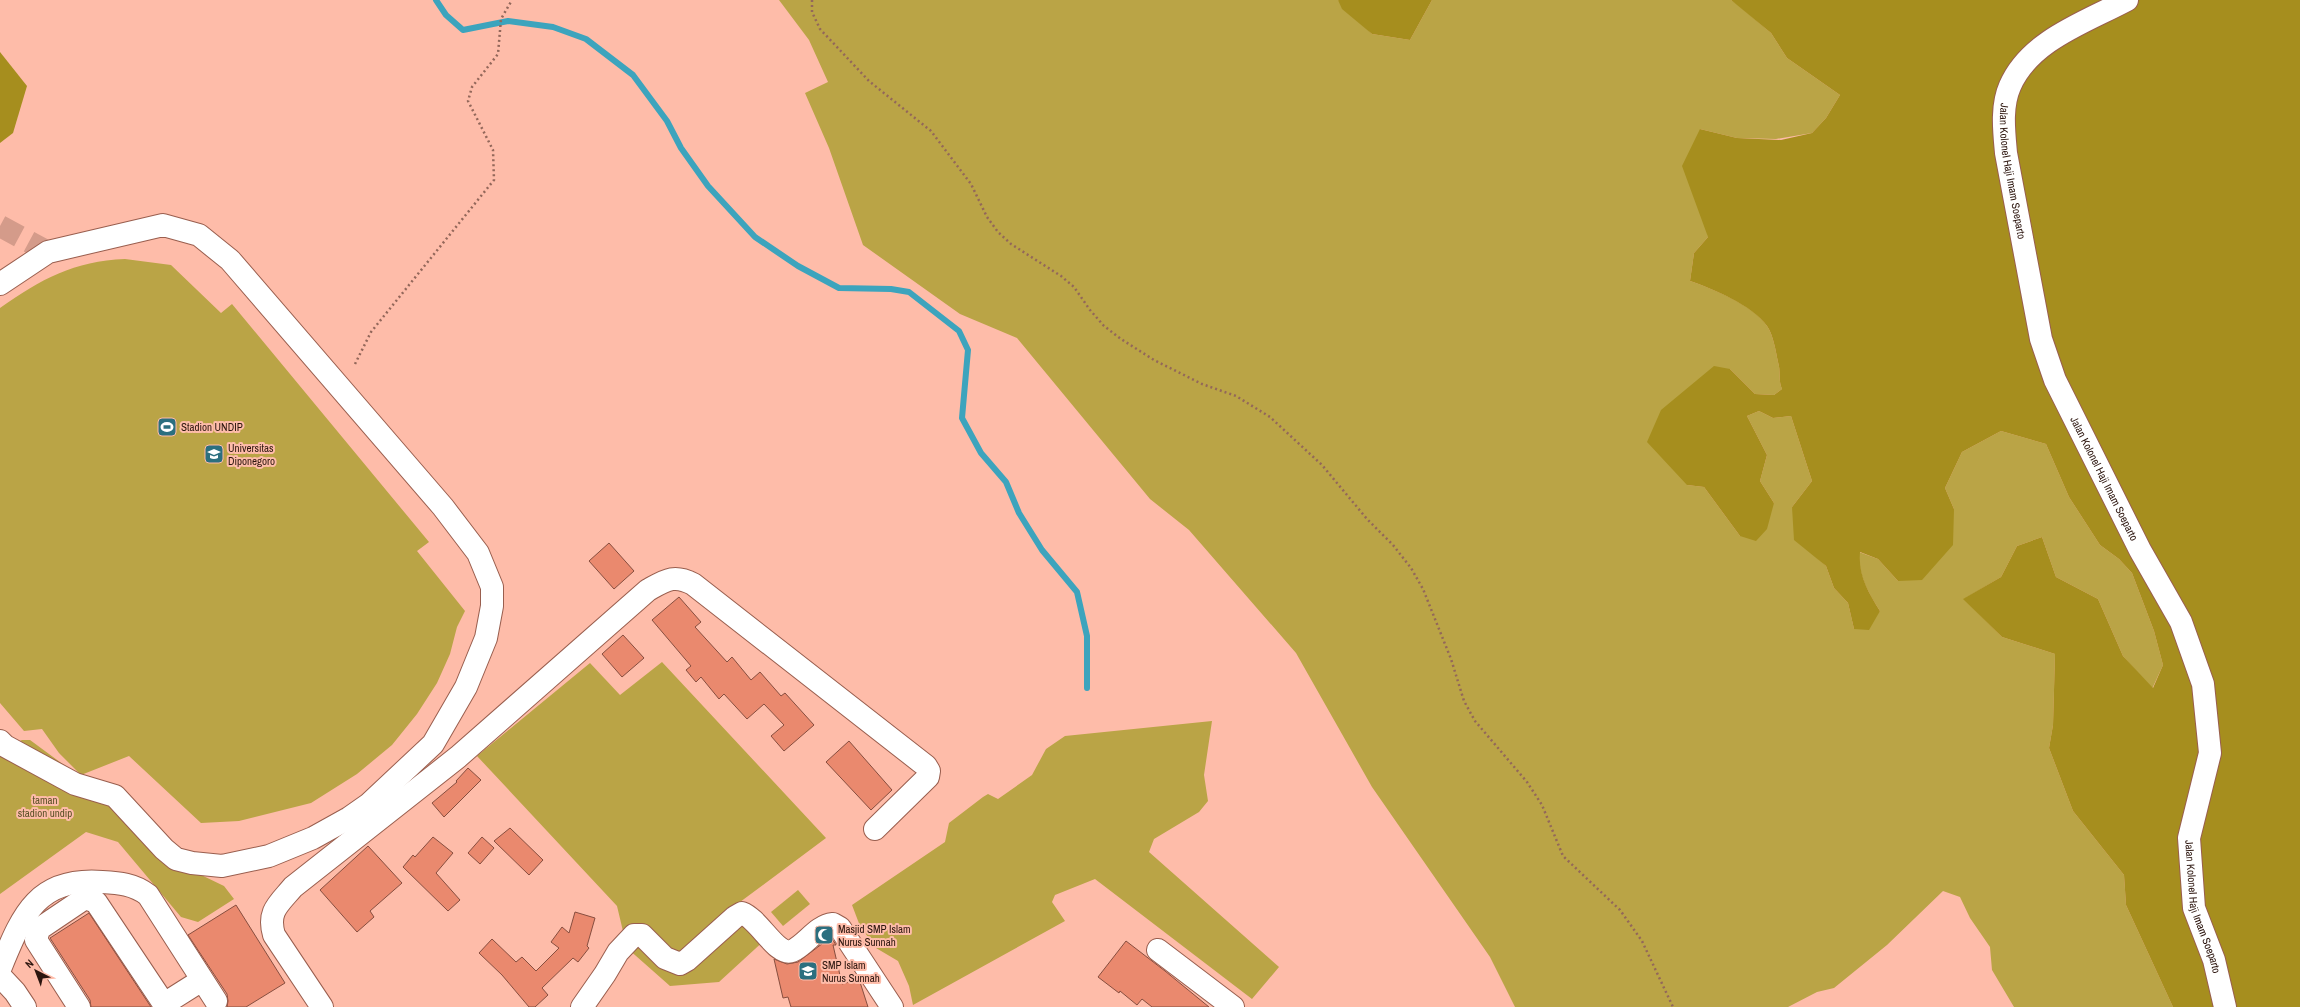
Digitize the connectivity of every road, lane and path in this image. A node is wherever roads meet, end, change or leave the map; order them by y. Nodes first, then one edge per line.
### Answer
1 (512, 0) edge
2 (812, 0) edge
3 (2127, 0) edge
4 (0, 284) edge
5 (355, 364) dead end
6 (2, 746) edge
7 (874, 829) dead end
8 (1158, 950) dead end
9 (0, 969) edge
10 (0, 976) edge
11 (202, 980) junction
12 (216, 1001) dead end
13 (165, 1006) edge
14 (25, 1007) edge
15 (78, 1007) edge
16 (322, 1007) edge
17 (582, 1007) edge
18 (892, 1007) edge
19 (1234, 1007) edge
20 (1673, 1007) edge
21 (2225, 1007) edge

1 - 5 path
2 - 20 path
3 - 21 street, Jalan Kolonel Haji Imam Soeparto
4 - 6 street
7 - 16 street
8 - 19 street
9 - 11 street
10 - 14 street
11 - 12 street
11 - 13 street
13 - 15 street
17 - 18 street

